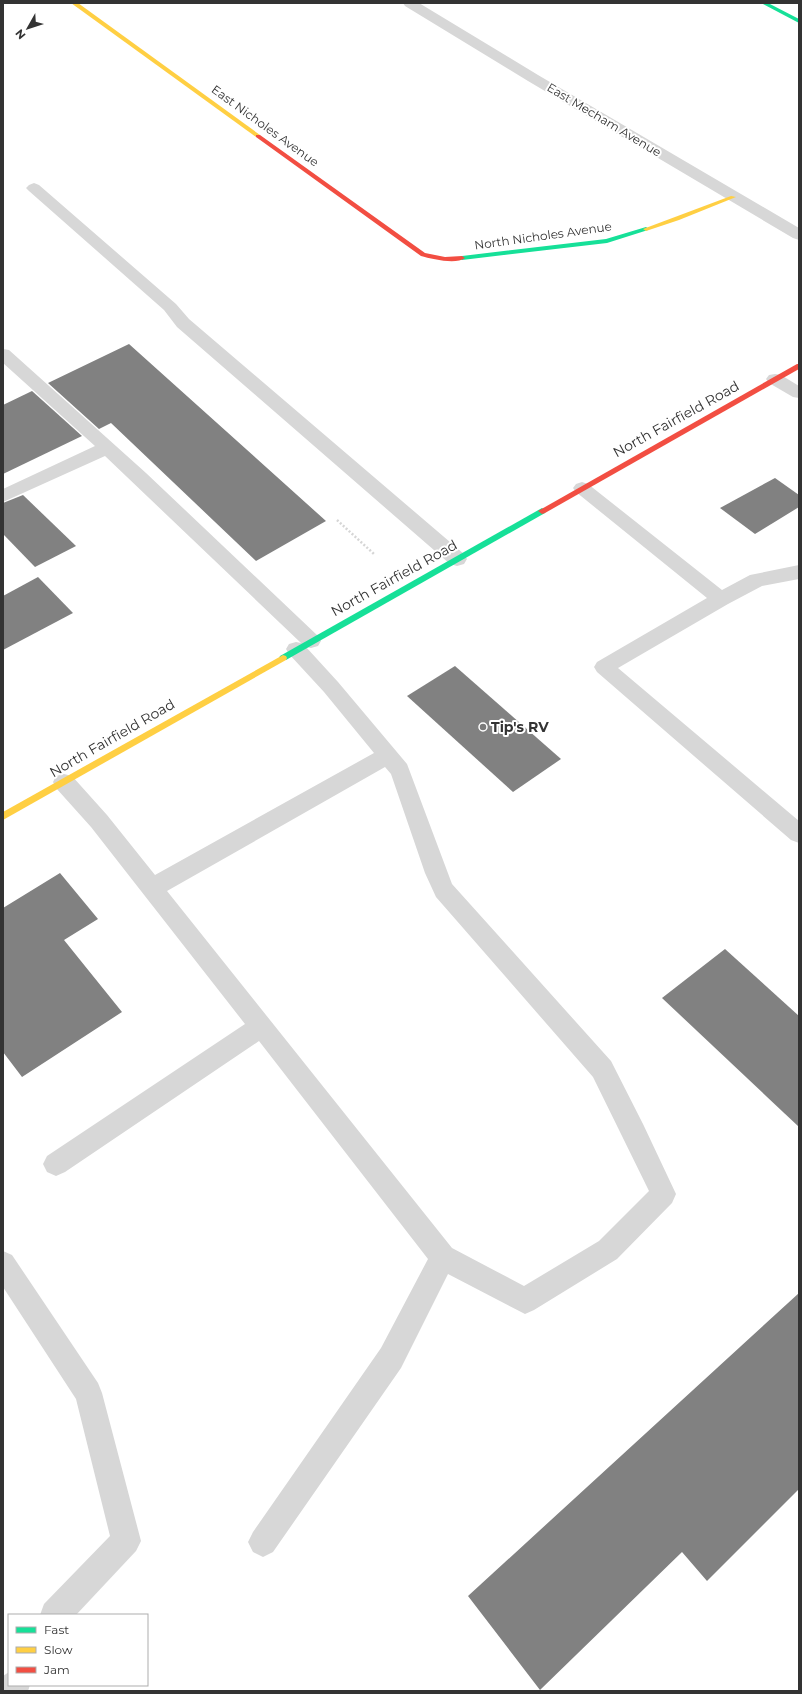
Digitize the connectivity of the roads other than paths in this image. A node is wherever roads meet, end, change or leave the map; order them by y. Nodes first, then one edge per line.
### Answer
1 (74, 3) edge
2 (410, 3) edge
3 (764, 3) edge
4 (799, 21) edge
5 (34, 188) dead end
6 (733, 197) junction
7 (799, 236) edge
8 (445, 259) joint
9 (3, 354) edge
10 (799, 366) edge
11 (776, 379) junction
12 (799, 393) edge
13 (106, 448) junction
14 (582, 488) junction
15 (3, 496) edge
16 (457, 559) junction
17 (799, 572) edge
18 (721, 599) junction
19 (303, 645) junction
20 (388, 755) junction
21 (64, 782) junction
22 (3, 816) edge
23 (799, 834) edge
24 (152, 888) junction
25 (262, 1026) junction
26 (56, 1164) dead end
27 (442, 1257) junction
28 (3, 1264) edge
29 (263, 1542) dead end
30 (56, 1614) edge

1 - 8 street, East Nicholes Avenue
2 - 6 street, East Mecham Avenue
3 - 4 street
5 - 16 street
6 - 7 street, East Mecham Avenue
6 - 8 street, North Nicholes Avenue
9 - 13 street
10 - 11 street, North Fairfield Road
11 - 12 street
11 - 14 street, North Fairfield Road
13 - 15 street
13 - 19 street
14 - 16 street, North Fairfield Road
14 - 18 street
16 - 19 street, North Fairfield Road
17 - 18 street
18 - 23 street
19 - 20 street
19 - 21 street, North Fairfield Road
20 - 24 street
20 - 27 street
21 - 22 street, North Fairfield Road
21 - 24 street
24 - 25 street
25 - 26 street
25 - 27 street
27 - 29 street
28 - 30 street

